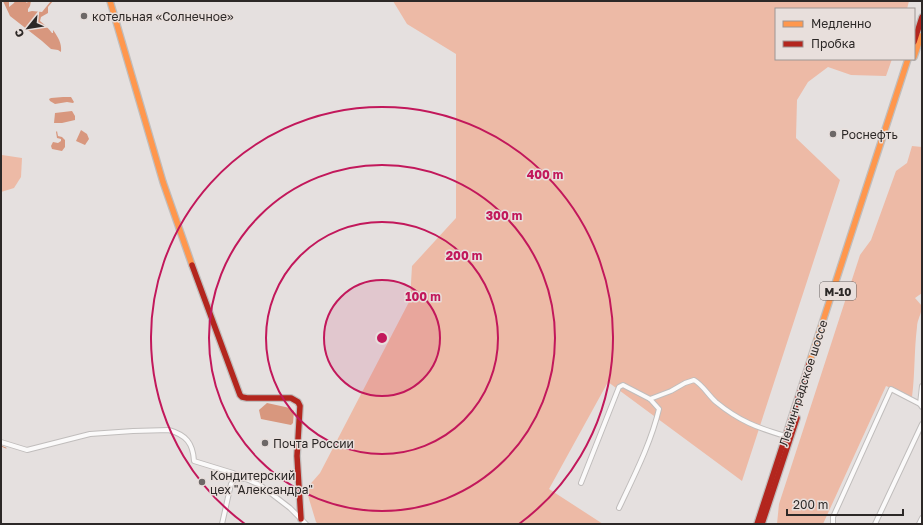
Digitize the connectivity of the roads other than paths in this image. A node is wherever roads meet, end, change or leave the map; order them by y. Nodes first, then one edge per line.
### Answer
1 (110, 1) edge
2 (922, 17) edge
3 (922, 32) edge
4 (915, 39) edge
5 (915, 55) edge
6 (908, 60) edge
7 (913, 60) edge
8 (922, 386) edge
9 (650, 399) junction
10 (921, 406) edge
11 (922, 424) edge
12 (786, 436) junction
13 (1, 442) edge
14 (240, 478) junction
15 (581, 483) dead end
16 (619, 508) dead end
17 (922, 518) edge
18 (301, 519) junction
19 (222, 524) edge
20 (306, 524) edge
21 (757, 524) edge
22 (762, 524) edge
23 (833, 524) edge
24 (875, 524) edge
25 (919, 524) edge

1 - 18 main road
2 - 4 main road
3 - 5 main road, Ленинградское шоссе / М-10
6 - 12 main road, Ленинградское шоссе / М-10
7 - 22 main road, Ленинградское шоссе / М-10
8 - 10 street
9 - 12 street
9 - 15 street
9 - 16 street
10 - 23 street
11 - 24 street
12 - 21 main road, Ленинградское шоссе / М-10
13 - 14 street
14 - 18 street
14 - 19 street
17 - 25 street
18 - 20 street

